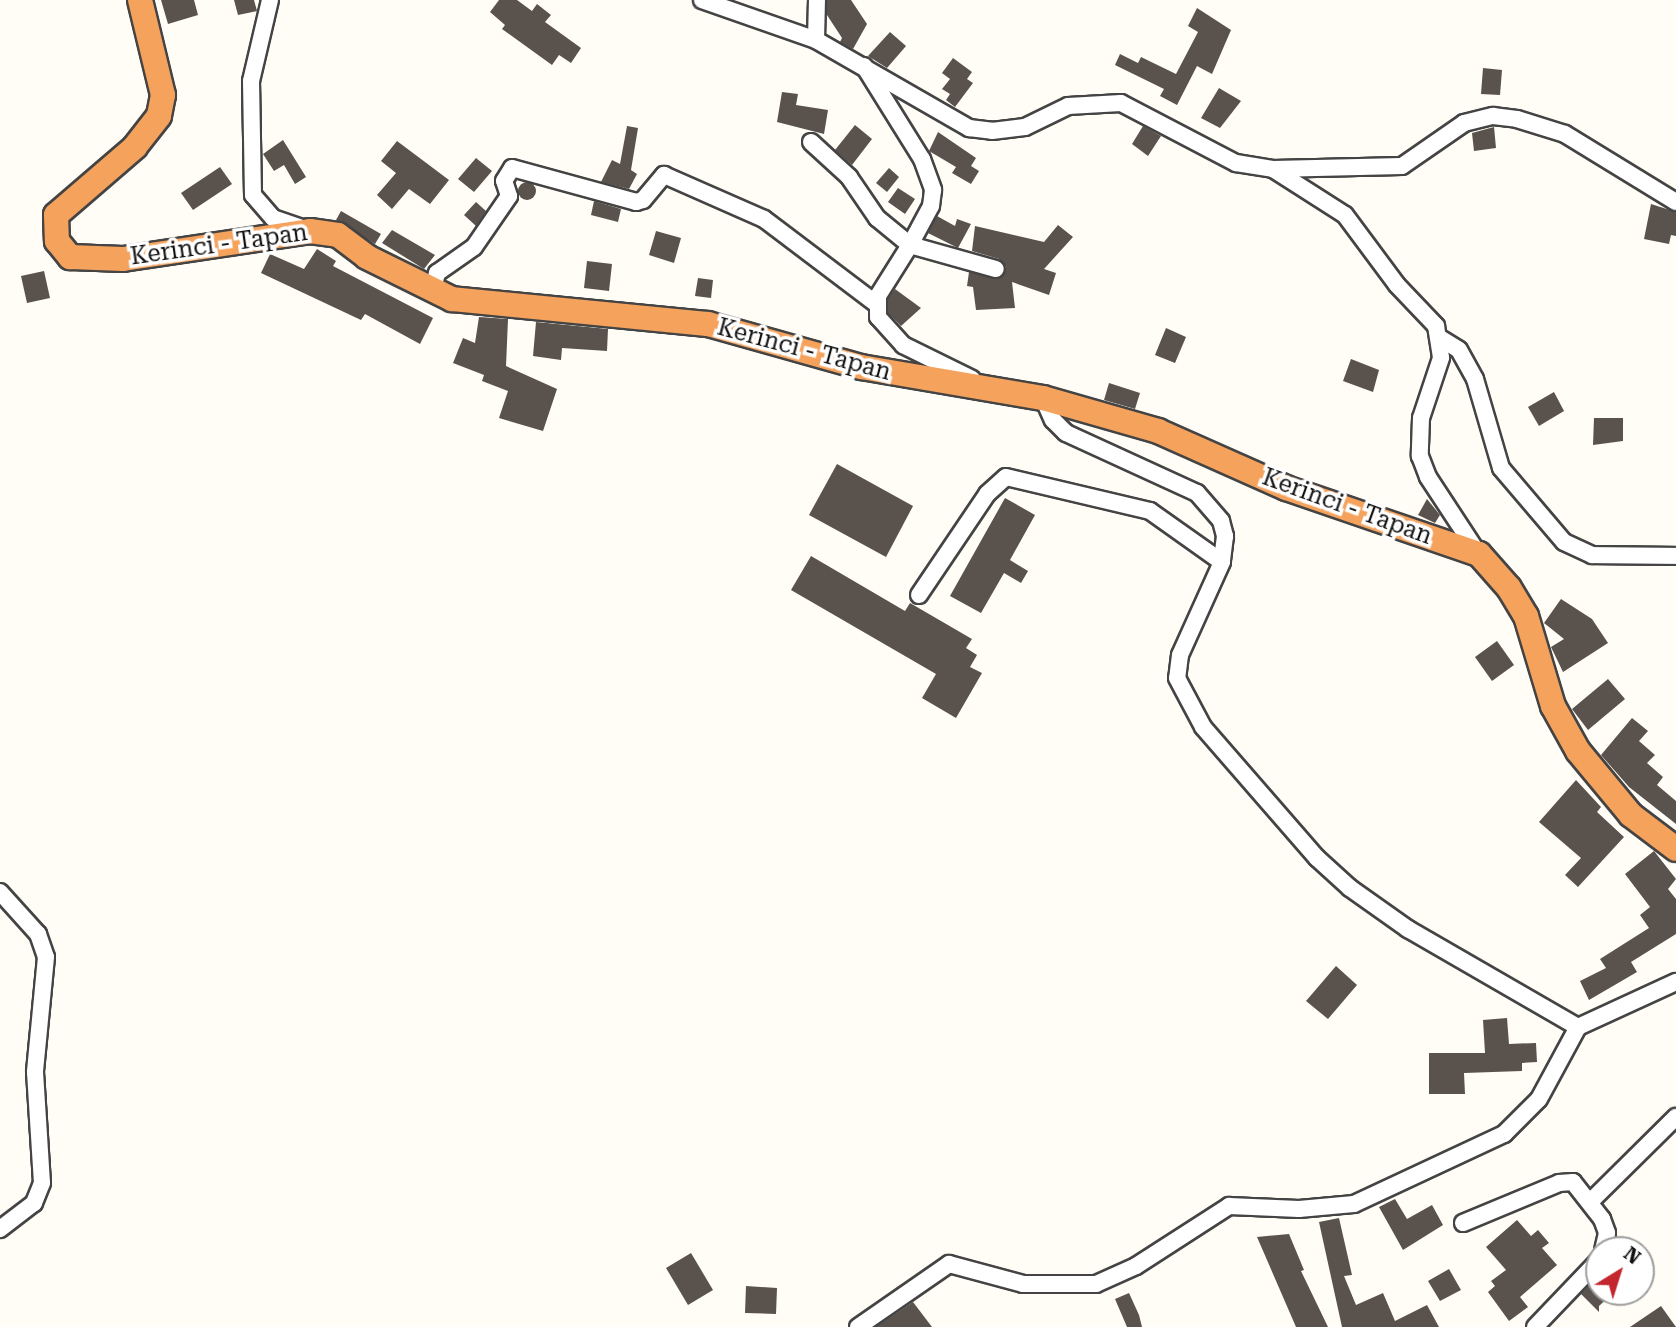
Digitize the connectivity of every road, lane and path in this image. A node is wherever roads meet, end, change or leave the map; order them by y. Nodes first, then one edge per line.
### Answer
1 (140, 0) edge
2 (270, 0) edge
3 (702, 0) edge
4 (817, 0) edge
5 (817, 40) junction
6 (864, 66) junction
7 (811, 142) dead end
8 (1273, 169) junction
9 (1676, 202) edge
10 (310, 230) junction
11 (908, 249) junction
12 (996, 268) dead end
13 (432, 292) junction
14 (875, 303) junction
15 (1440, 338) junction
16 (990, 391) junction
17 (1043, 398) junction
18 (1479, 554) junction
19 (1676, 556) edge
20 (1222, 562) junction
21 (919, 595) dead end
22 (1676, 849) edge
23 (0, 892) edge
24 (1676, 982) edge
25 (1578, 1027) junction
26 (1676, 1117) edge
27 (1590, 1202) junction
28 (1463, 1223) dead end
29 (0, 1230) edge
30 (1606, 1236) edge
31 (1585, 1275) edge
32 (858, 1327) edge
33 (1535, 1327) edge

1 - 10 highway, Kerinci - Tapan
2 - 10 street
3 - 5 street
4 - 5 street
5 - 6 street
6 - 8 street
6 - 11 street
7 - 11 street
8 - 9 street
8 - 15 street
10 - 13 highway, Kerinci - Tapan
11 - 12 street
11 - 14 street
13 - 14 street
13 - 16 highway, Kerinci - Tapan
14 - 16 street
15 - 18 street
15 - 19 street
16 - 17 highway, Kerinci - Tapan
17 - 18 highway, Kerinci - Tapan
17 - 20 street
18 - 22 highway, Kerinci - Tapan
20 - 21 street
20 - 25 street
23 - 29 street
24 - 25 street
25 - 32 street
26 - 27 street
27 - 28 street
27 - 30 street
31 - 33 street

